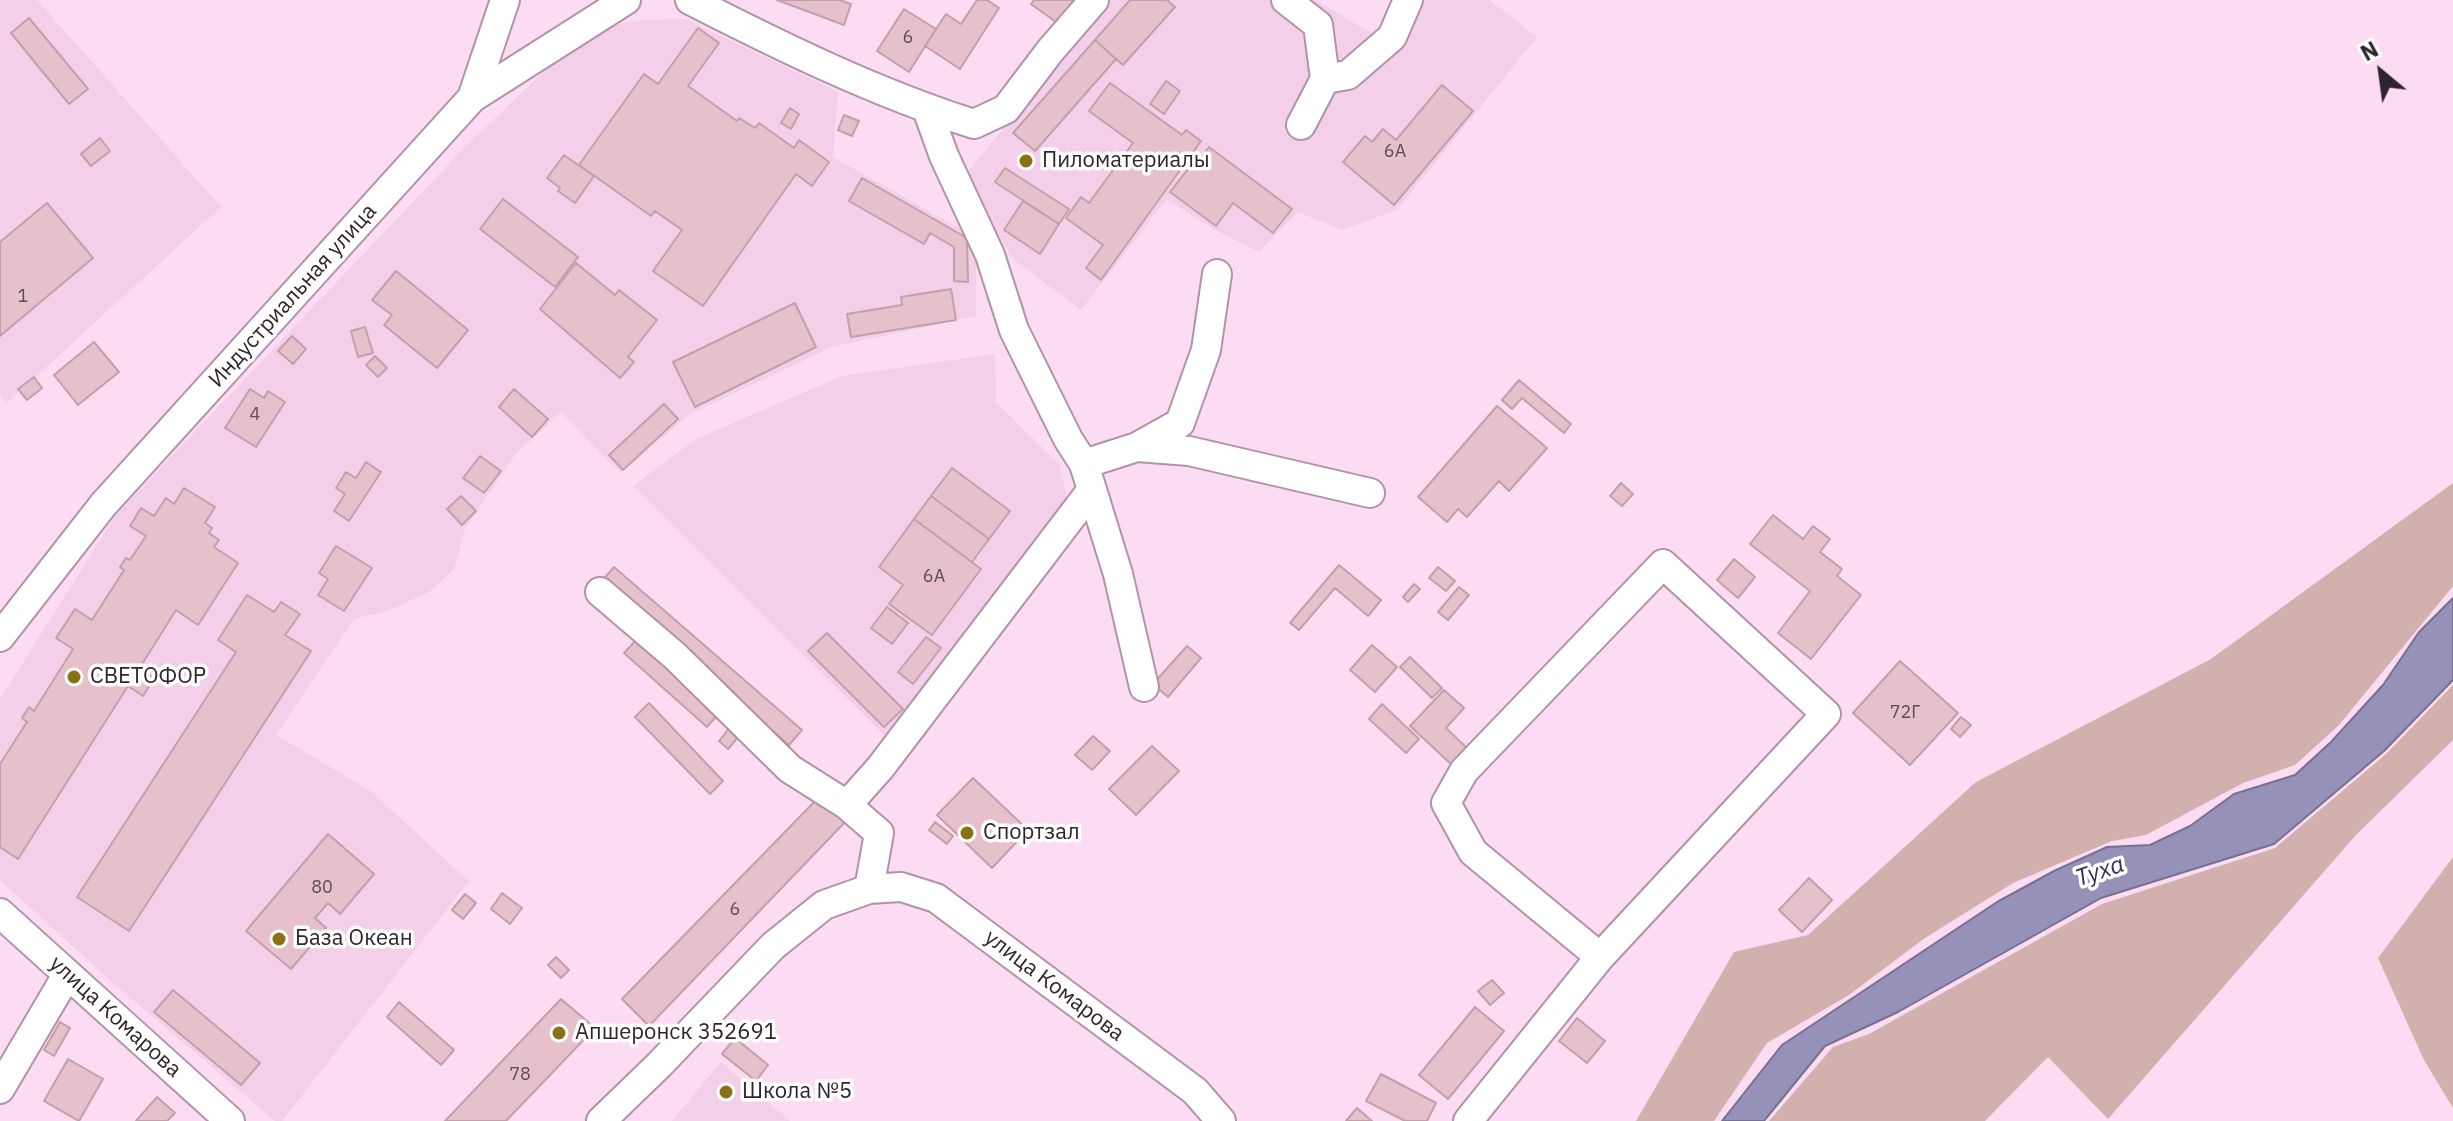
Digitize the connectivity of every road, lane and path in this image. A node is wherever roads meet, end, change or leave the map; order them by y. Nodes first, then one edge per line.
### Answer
1 (505, 0) edge
2 (626, 0) edge
3 (690, 0) edge
4 (1094, 0) edge
5 (1286, 0) edge
6 (1408, 0) edge
7 (1325, 79) junction
8 (472, 98) junction
9 (927, 109) junction
10 (1301, 125) dead end
11 (1217, 274) dead end
12 (1137, 447) junction
13 (1087, 478) junction
14 (1370, 493) dead end
15 (600, 592) dead end
16 (0, 637) edge
17 (1144, 687) dead end
18 (847, 805) junction
19 (869, 889) junction
20 (0, 913) edge
21 (1600, 957) junction
22 (67, 975) junction
23 (0, 1089) edge
24 (230, 1121) edge
25 (601, 1121) edge
26 (1221, 1121) edge
27 (1468, 1121) edge

1 - 8 street
2 - 8 street, Индустриальная улица
3 - 9 street
4 - 9 street
5 - 7 street
6 - 7 street
7 - 10 street
8 - 16 street, Индустриальная улица
9 - 13 street
11 - 12 street
12 - 13 street
12 - 14 street
13 - 17 street
13 - 18 street
15 - 18 street
18 - 19 street
19 - 25 street
19 - 26 street, улица Комарова
20 - 22 street, улица Комарова
21 - 21 street
21 - 27 street
22 - 23 street
22 - 24 street, улица Комарова

